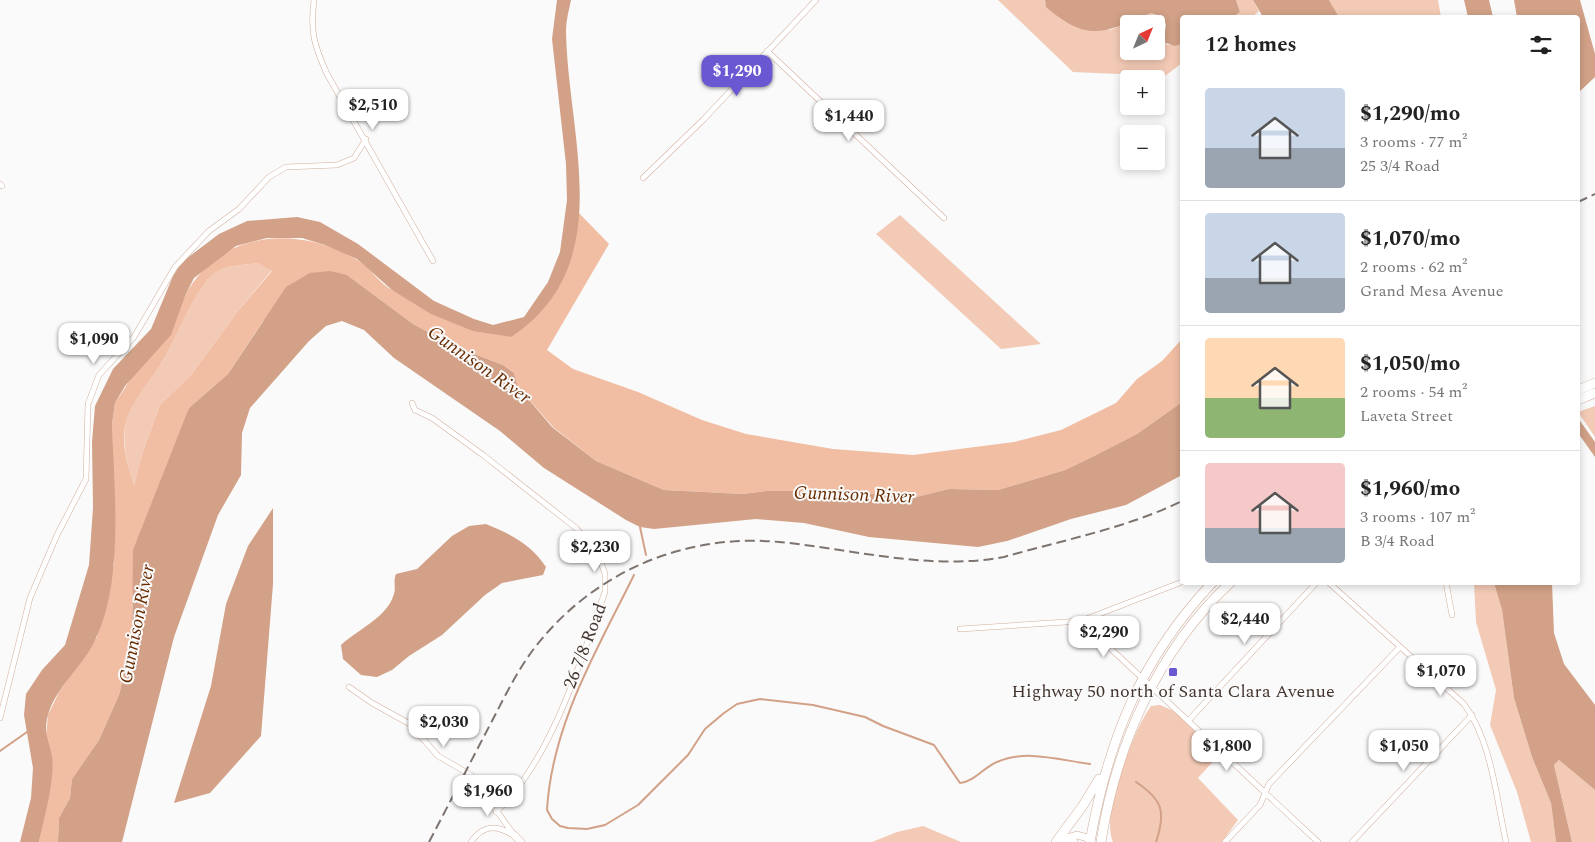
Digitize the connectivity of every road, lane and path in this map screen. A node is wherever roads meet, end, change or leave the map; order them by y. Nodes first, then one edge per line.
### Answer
1 (314, 0) edge
2 (816, 0) edge
3 (767, 51) junction
4 (366, 139) junction
5 (643, 178) dead end
6 (944, 218) dead end
7 (433, 261) dead end
8 (1595, 383) edge
9 (1580, 389) edge
10 (1595, 393) edge
11 (1580, 399) edge
12 (412, 403) dead end
13 (1180, 583) edge
14 (1211, 585) edge
15 (1218, 585) edge
16 (1228, 585) edge
17 (1314, 585) edge
18 (1331, 585) edge
19 (1447, 585) edge
20 (1200, 596) junction
21 (1212, 600) junction
22 (1452, 615) dead end
23 (1081, 621) junction
24 (960, 629) dead end
25 (1400, 647) junction
26 (1142, 679) junction
27 (349, 687) dead end
28 (1151, 687) junction
29 (1472, 715) junction
30 (0, 718) edge
31 (1188, 721) junction
32 (1106, 765) junction
33 (1265, 793) junction
34 (496, 812) junction
35 (514, 835) junction
36 (1090, 840) edge
37 (1063, 841) edge
38 (471, 842) edge
39 (521, 842) edge
40 (1101, 842) edge
41 (1225, 842) edge
42 (1318, 842) edge
43 (1352, 842) edge
44 (1506, 842) edge

1 - 4 street
2 - 3 street
3 - 5 street
3 - 6 street
4 - 7 street
4 - 30 street
8 - 9 highway
10 - 11 highway
12 - 34 street, 26 7/8 Road
13 - 23 street
14 - 20 highway
15 - 21 highway
16 - 21 highway
17 - 31 street
18 - 25 street
19 - 22 street
20 - 26 highway
20 - 28 highway
21 - 28 highway
23 - 24 street
23 - 26 street
25 - 29 street
25 - 33 street
26 - 28 street
26 - 32 highway
27 - 34 street
28 - 31 street
28 - 40 highway
29 - 43 street
29 - 44 street
31 - 33 street
32 - 36 highway
32 - 37 highway
33 - 41 street
33 - 42 street
34 - 35 street
35 - 38 street
35 - 39 street
36 - 37 street

